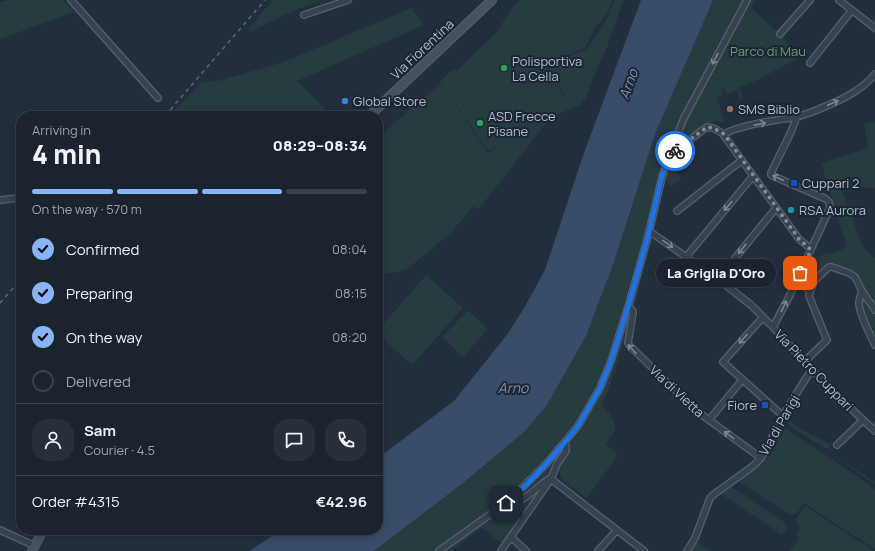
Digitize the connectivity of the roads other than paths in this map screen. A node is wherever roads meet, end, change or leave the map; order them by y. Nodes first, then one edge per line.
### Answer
1 (71, 0) edge
2 (348, 0) edge
3 (492, 0) edge
4 (747, 0) edge
5 (810, 0) edge
6 (839, 0) edge
7 (852, 10) junction
8 (304, 15) dead end
9 (875, 28) edge
10 (780, 34) dead end
11 (810, 63) dead end
12 (875, 74) edge
13 (158, 98) dead end
14 (374, 111) edge
15 (797, 117) junction
16 (724, 134) junction
17 (669, 156) junction
18 (742, 160) junction
19 (753, 176) junction
20 (16, 198) edge
21 (0, 200) edge
22 (776, 208) junction
23 (677, 211) dead end
24 (649, 231) junction
25 (811, 250) junction
26 (686, 257) junction
27 (799, 276) junction
28 (718, 279) junction
29 (815, 280) junction
30 (862, 291) junction
31 (810, 292) junction
32 (628, 307) junction
33 (875, 310) edge
34 (763, 317) junction
35 (773, 327) junction
36 (875, 345) edge
37 (805, 361) junction
38 (812, 369) junction
39 (742, 380) junction
40 (783, 416) junction
41 (709, 420) junction
42 (863, 420) junction
43 (875, 421) edge
44 (868, 425) junction
45 (875, 431) edge
46 (565, 442) junction
47 (837, 445) dead end
48 (761, 458) junction
49 (551, 479) junction
50 (510, 500) junction
51 (0, 530) edge
52 (617, 530) junction
53 (40, 535) edge
54 (511, 537) junction
55 (34, 548) edge
56 (439, 551) edge
57 (501, 551) edge
58 (526, 551) edge
59 (598, 551) edge
60 (644, 551) edge
61 (687, 551) edge

1 - 13 street
2 - 8 street
3 - 14 main road, Via Fiorentina
4 -> 17 street
5 - 10 street
6 - 7 street
7 - 9 street
7 - 11 street
15 -> 12 street
16 -> 15 street
25 -> 15 street, Via Pietro Cuppari
16 - 17 street
16 - 18 street
17 - 24 street
18 - 19 street
18 - 23 street
19 - 22 street
19 -> 26 street
20 - 21 street
22 - 25 street
22 -> 28 street
24 -> 26 street
24 - 32 street
25 - 27 street, Via Pietro Cuppari
26 - 28 street
27 - 29 street
27 - 31 street
35 -> 27 street, Via Pietro Cuppari
28 - 34 street
29 - 30 street
29 - 31 street
30 - 33 street
30 - 36 street
31 - 37 street
41 -> 32 street, Via di Vietta
32 - 46 street
34 - 35 street
34 -> 39 street
35 - 37 street, Via Pietro Cuppari
37 - 38 street, Via Pietro Cuppari
38 - 40 street, Via di Parigi
38 - 42 street, Via Pietro Cuppari
39 - 40 street
39 - 41 street
40 - 48 street, Via di Parigi
48 -> 41 street, Via di Vietta
42 - 44 street, Via Pietro Cuppari
42 - 47 street
43 - 44 street
44 - 45 street, Via Pietro Cuppari
46 - 49 street
46 - 50 street
48 - 61 street, Via di Parigi
49 - 50 street
49 - 52 street
49 - 54 street
50 - 56 street
51 - 55 street
52 - 59 street
52 - 60 street
53 - 55 main road
54 - 57 street
54 - 58 street

